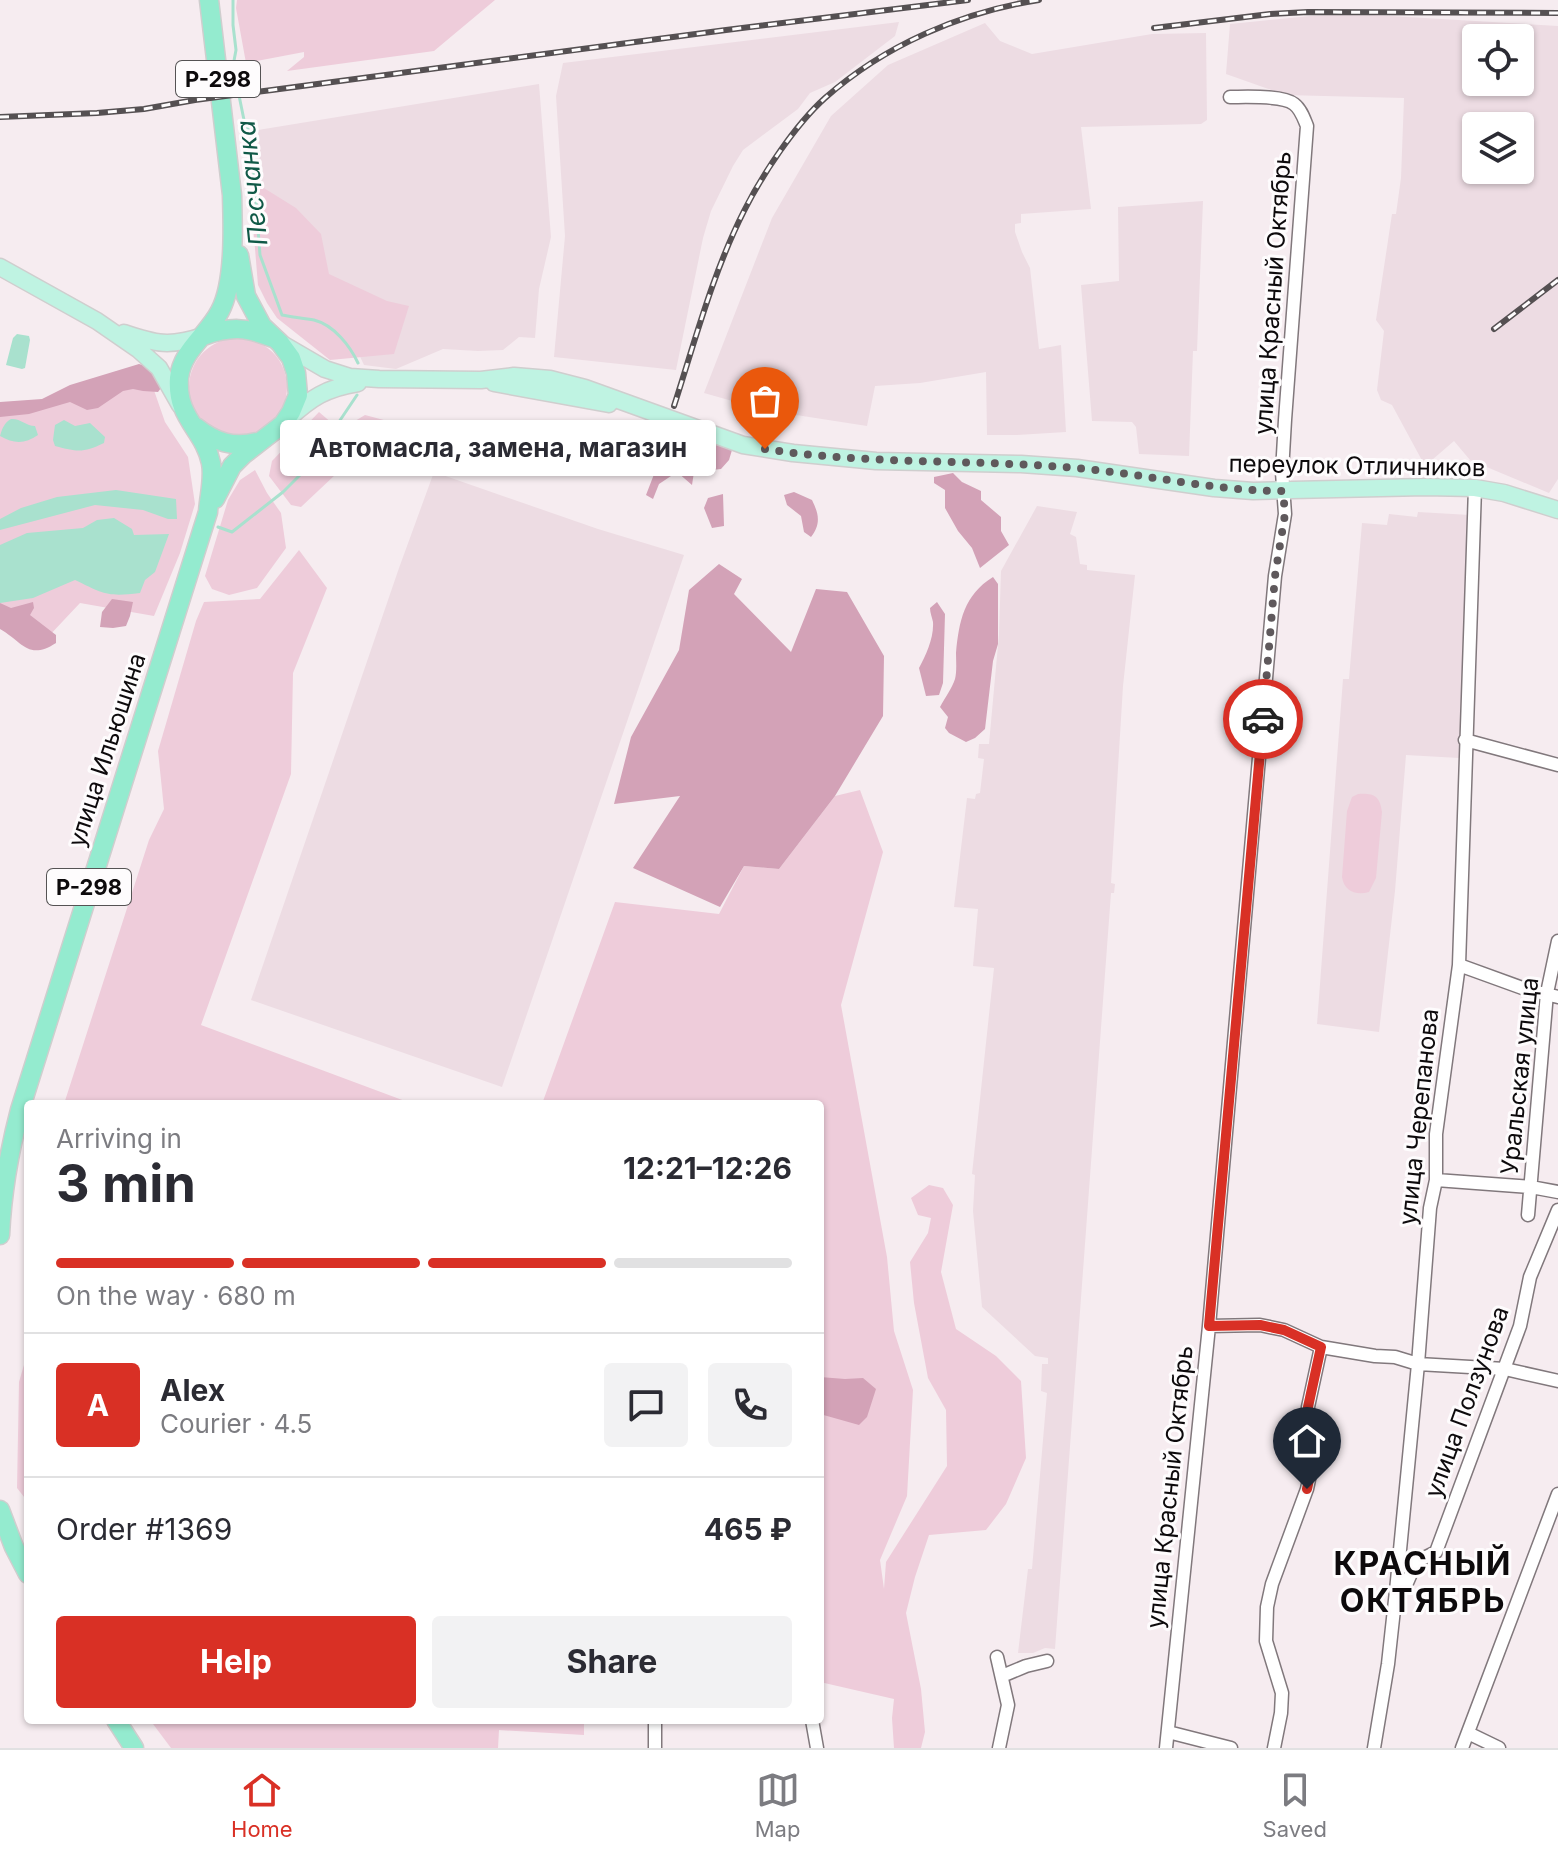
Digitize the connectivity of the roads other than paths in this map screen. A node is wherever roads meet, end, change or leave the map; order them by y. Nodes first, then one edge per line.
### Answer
1 (209, 0) edge
2 (1230, 97) dead end
3 (233, 221) junction
4 (0, 267) edge
5 (104, 326) junction
6 (203, 336) junction
7 (277, 340) junction
8 (379, 379) junction
9 (185, 413) junction
10 (283, 424) junction
11 (259, 442) junction
12 (1475, 488) junction
13 (1283, 491) junction
14 (1558, 510) edge
15 (208, 512) junction
16 (1465, 740) junction
17 (1558, 765) edge
18 (1558, 941) edge
19 (1459, 965) junction
20 (1553, 995) edge
21 (1436, 1180) junction
22 (1531, 1187) junction
23 (1558, 1192) edge
24 (1558, 1210) edge
25 (1528, 1215) dead end
26 (0, 1235) edge
27 (1209, 1326) junction
28 (1321, 1347) junction
29 (1418, 1364) junction
30 (1505, 1369) junction
31 (1558, 1381) edge
32 (1558, 1494) edge
33 (0, 1510) edge
34 (24, 1566) edge
35 (1396, 1591) junction
36 (997, 1657) dead end
37 (1047, 1661) dead end
38 (1002, 1676) junction
39 (119, 1724) edge
40 (655, 1724) edge
41 (813, 1724) edge
42 (1168, 1732) junction
43 (1468, 1733) junction
44 (134, 1748) edge
45 (655, 1748) edge
46 (817, 1748) edge
47 (999, 1748) edge
48 (1166, 1748) edge
49 (1231, 1748) edge
50 (1274, 1748) edge
51 (1374, 1748) edge
52 (1462, 1748) edge
53 (1499, 1748) edge

1 - 3 highway, Р-298
2 - 13 street, улица Красный Октябрь
3 - 6 highway, Р-298
3 - 7 highway, Р-298
4 - 5 main road
5 - 6 main road
5 - 9 main road
6 - 7 highway
6 - 9 highway, Р-298
7 - 8 main road
7 - 10 highway, Р-298
8 - 10 main road
8 - 13 main road, переулок Отличников
9 - 11 highway
9 - 15 highway, Р-298
10 - 11 highway, Р-298
11 - 15 highway, Р-298
12 - 13 main road, переулок Отличников
12 - 14 main road, переулок Отличников
12 - 16 street, улица Черепанова
13 - 27 street, улица Красный Октябрь
15 - 26 highway, улица Ильюшина / Р-298
16 - 17 street
16 - 19 street, улица Черепанова
18 - 20 street, Уральская улица
19 - 20 street
19 - 21 street, улица Черепанова
20 - 22 street, Уральская улица
21 - 22 street
21 - 29 street, улица Черепанова
22 - 23 street
22 - 25 street, Уральская улица
24 - 30 street, улица Ползунова
27 - 28 street
27 - 42 street, улица Красный Октябрь
28 - 29 street
28 - 50 street
29 - 30 street
29 - 35 street, улица Черепанова
30 - 31 street
30 - 35 street, улица Ползунова
32 - 43 street
33 - 34 highway
35 - 51 street, улица Черепанова
36 - 38 street
37 - 38 street
38 - 47 street
39 - 44 highway
40 - 45 street
41 - 46 street
42 - 48 street, улица Красный Октябрь
42 - 49 street
43 - 52 street
43 - 53 street

